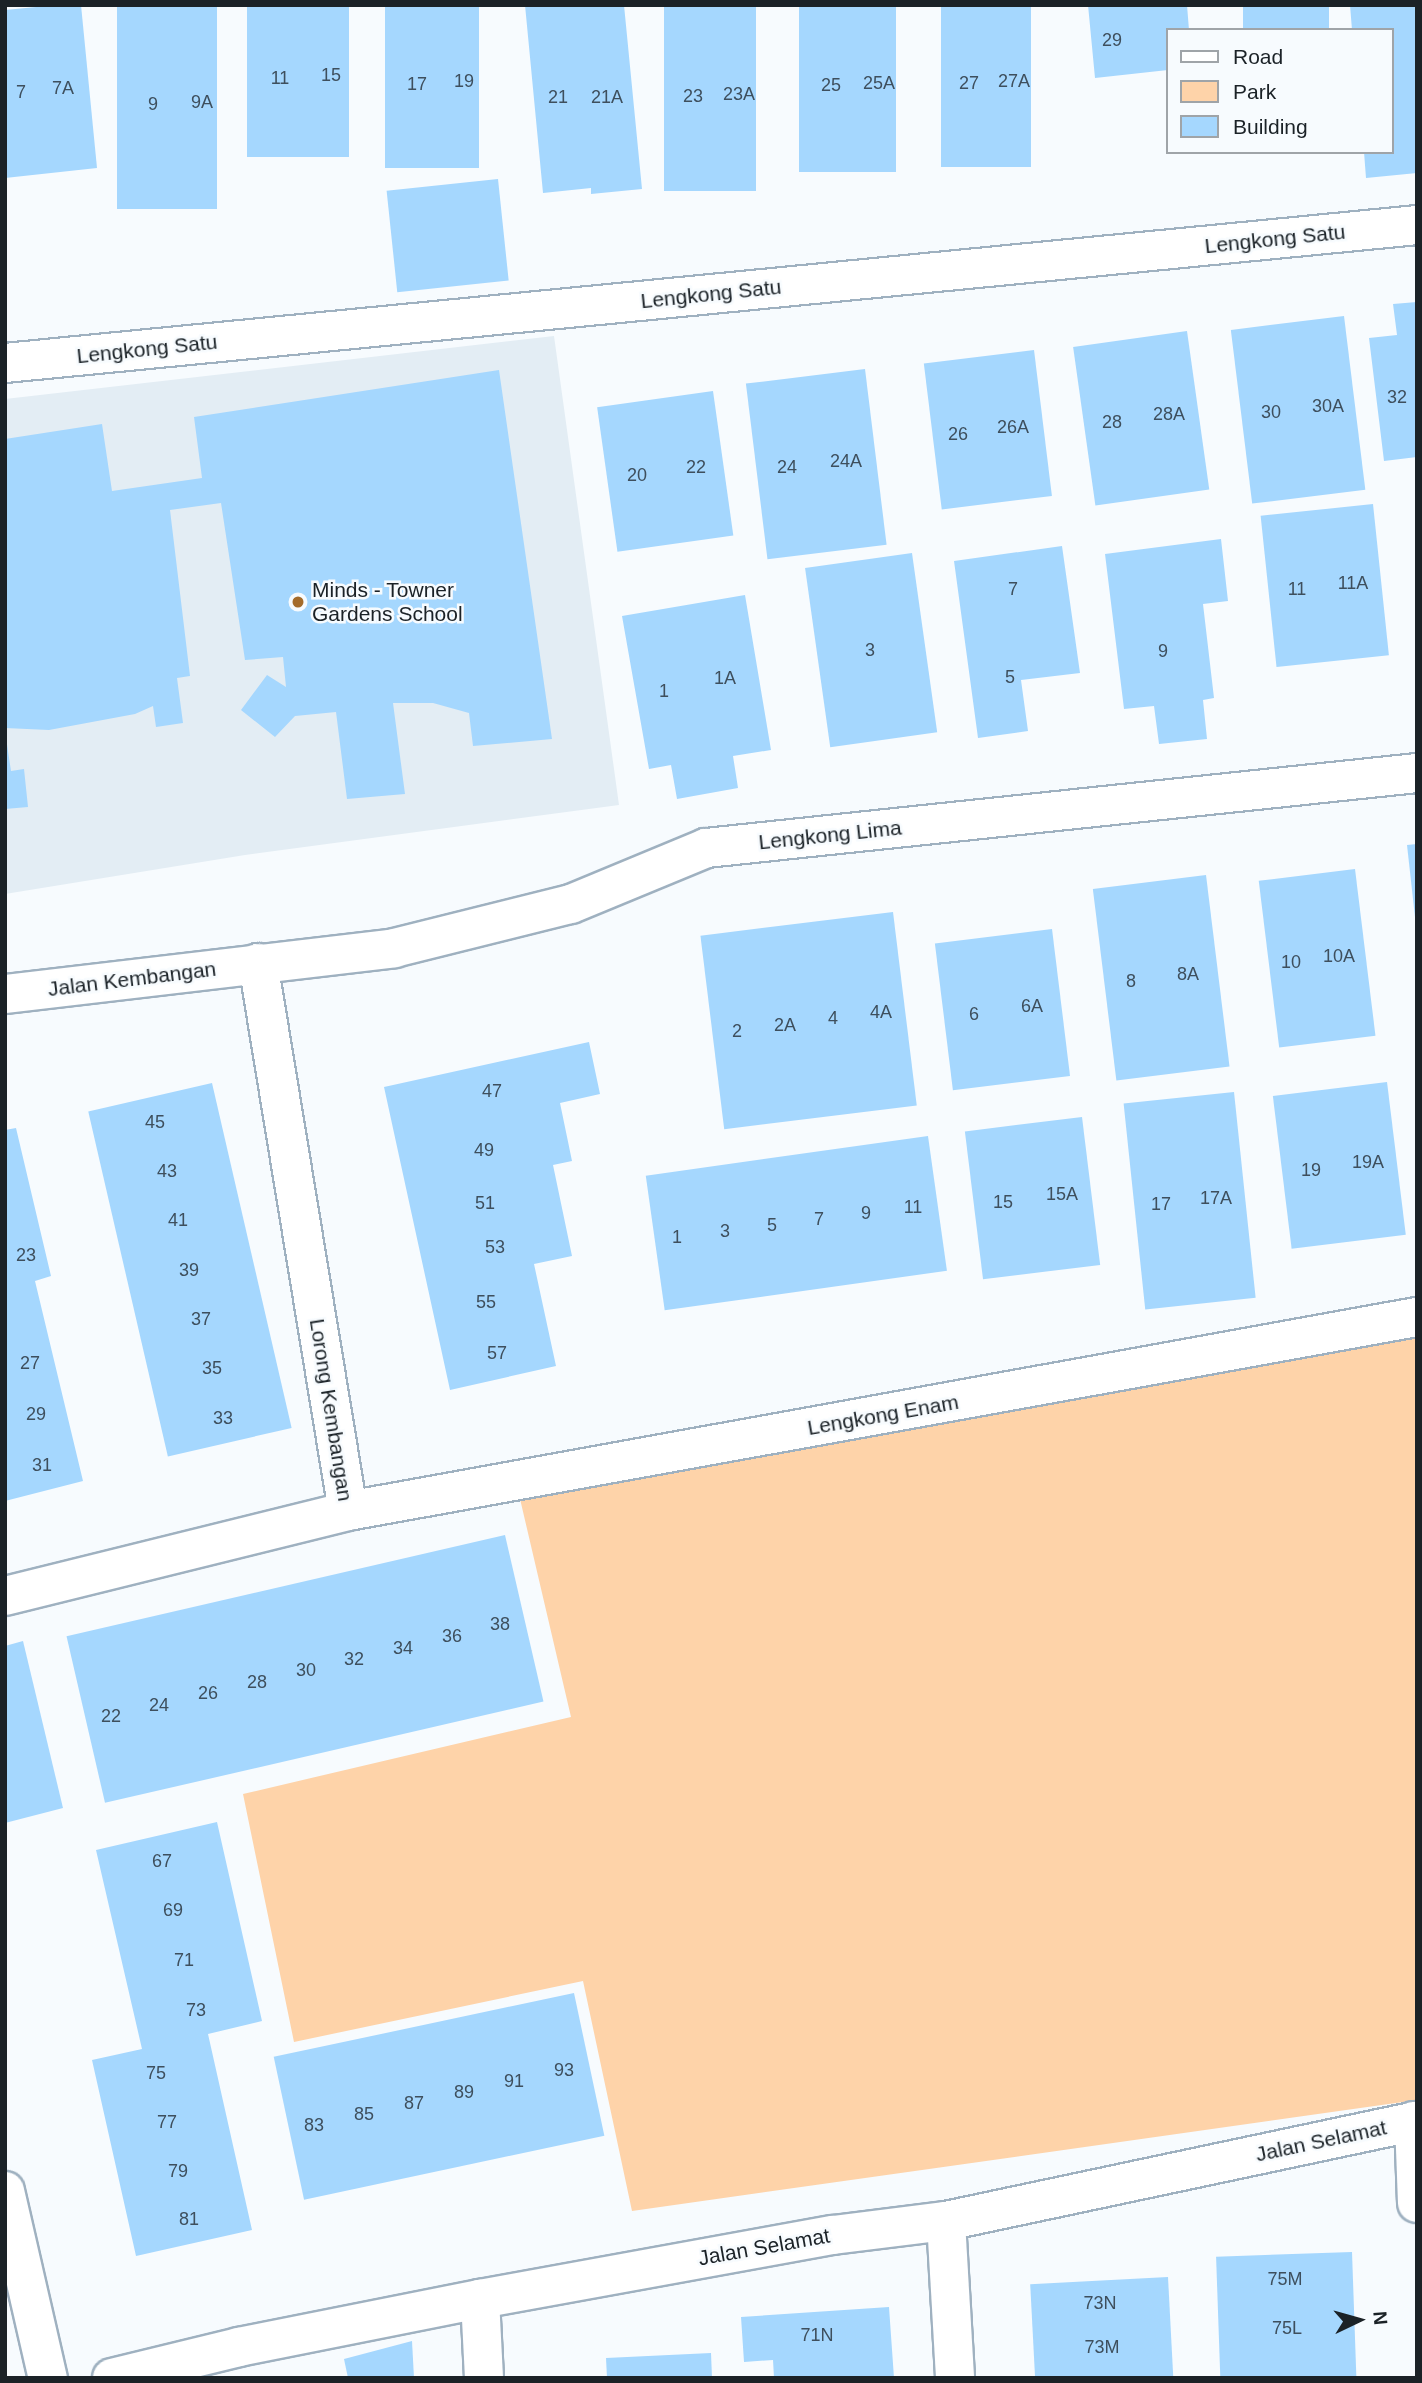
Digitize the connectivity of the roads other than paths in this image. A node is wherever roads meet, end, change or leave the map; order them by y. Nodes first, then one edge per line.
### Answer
1 (1417, 225) edge
2 (5, 363) edge
3 (1417, 773) edge
4 (258, 963) junction
5 (5, 994) edge
6 (1417, 1317) edge
7 (348, 1511) junction
8 (5, 1596) edge
9 (1416, 2121) edge
10 (5, 2191) edge
11 (1417, 2203) edge
12 (946, 2221) junction
13 (480, 2299) junction
14 (48, 2378) edge
15 (112, 2378) edge
16 (484, 2378) edge
17 (955, 2378) edge

1 - 2 street, Lengkong Satu
3 - 4 street, Lengkong Lima
4 - 5 street, Jalan Kembangan
4 - 7 street, Lorong Kembangan
6 - 7 street, Lengkong Enam
7 - 8 street, Lorong Kembangan
9 - 11 street
9 - 12 street, Jalan Selamat
10 - 14 street
12 - 13 street, Jalan Selamat
12 - 17 street
13 - 15 street, Jalan Selamat
13 - 16 street

